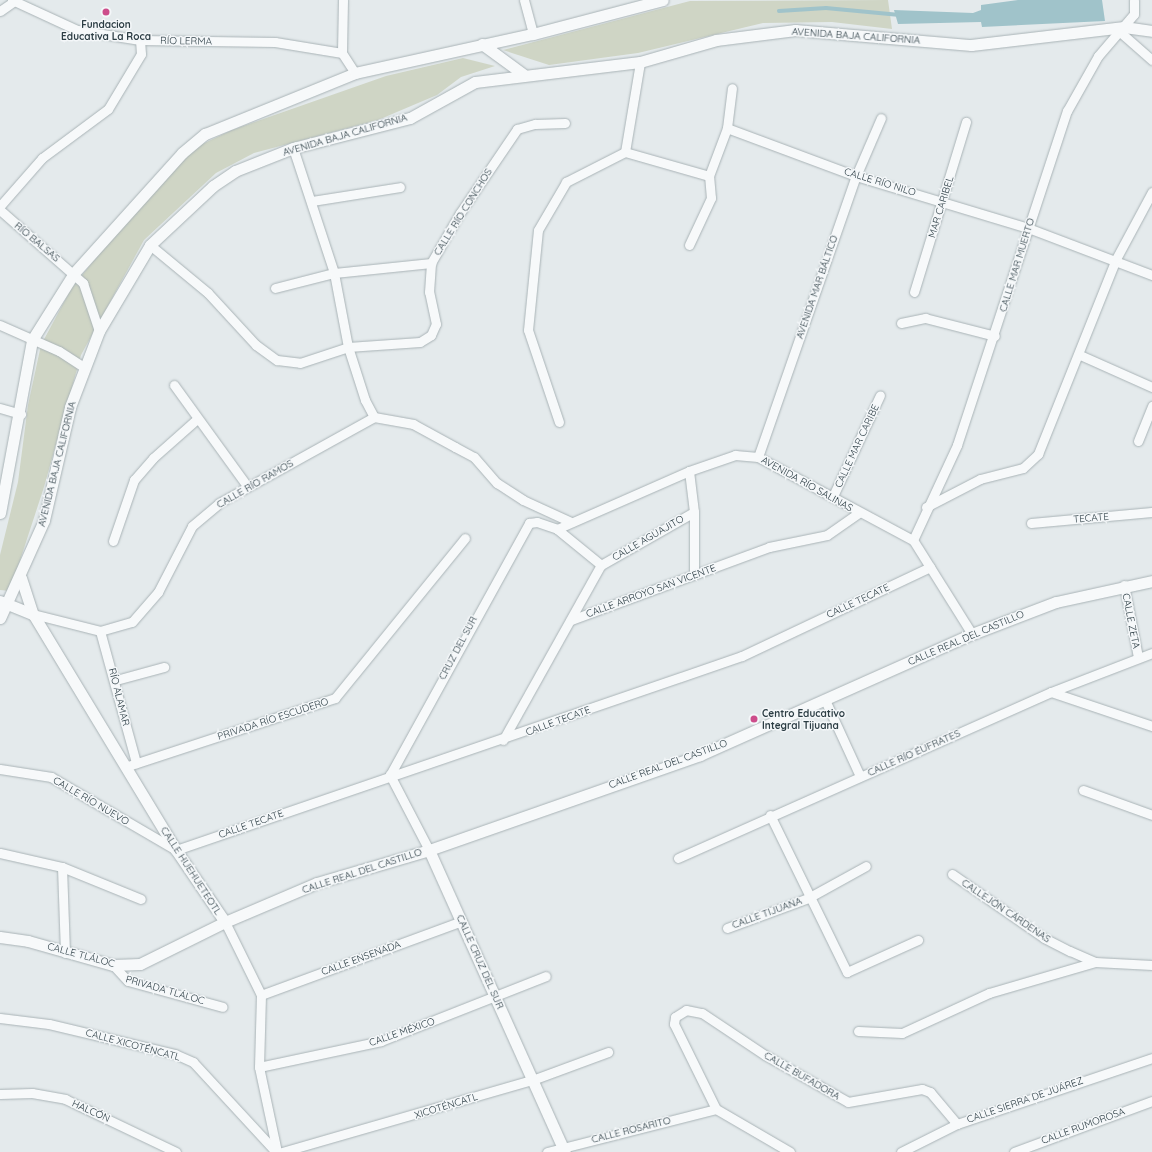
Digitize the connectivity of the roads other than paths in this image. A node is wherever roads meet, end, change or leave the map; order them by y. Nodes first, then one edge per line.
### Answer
1 (343, 0) edge
2 (524, 0) edge
3 (663, 0) edge
4 (1134, 0) edge
5 (12, 1) edge
6 (631, 4) edge
7 (0, 11) edge
8 (1121, 29) junction
9 (1152, 31) edge
10 (533, 34) junction
11 (140, 40) junction
12 (482, 44) junction
13 (342, 53) junction
14 (1152, 60) edge
15 (640, 62) junction
16 (355, 73) junction
17 (523, 74) junction
18 (732, 88) dead end
19 (881, 118) dead end
20 (966, 122) dead end
21 (565, 123) dead end
22 (727, 128) junction
23 (293, 148) junction
24 (625, 152) junction
25 (709, 176) junction
26 (856, 176) junction
27 (400, 187) dead end
28 (1152, 192) edge
29 (312, 201) junction
30 (943, 201) junction
31 (0, 206) edge
32 (0, 210) edge
33 (1028, 228) junction
34 (689, 245) dead end
35 (150, 246) junction
36 (1116, 259) junction
37 (431, 263) junction
38 (74, 273) junction
39 (334, 273) junction
40 (1152, 275) edge
41 (275, 288) dead end
42 (914, 292) dead end
43 (901, 323) dead end
44 (0, 324) edge
45 (99, 331) junction
46 (995, 336) junction
47 (32, 340) junction
48 (348, 347) junction
49 (1080, 355) junction
50 (85, 368) junction
51 (174, 385) dead end
52 (1152, 386) edge
53 (880, 395) dead end
54 (1152, 406) edge
55 (0, 408) edge
56 (21, 414) junction
57 (374, 417) junction
58 (197, 419) junction
59 (560, 422) dead end
60 (1149, 425) edge
61 (1138, 441) dead end
62 (758, 457) junction
63 (689, 471) junction
64 (247, 486) junction
65 (833, 496) junction
66 (926, 507) junction
67 (694, 512) junction
68 (1152, 512) edge
69 (0, 513) edge
70 (858, 513) junction
71 (571, 522) junction
72 (1031, 523) dead end
73 (557, 529) junction
74 (465, 538) dead end
75 (913, 540) junction
76 (113, 541) dead end
77 (601, 565) junction
78 (930, 567) junction
79 (694, 575) junction
80 (21, 578) junction
81 (1152, 581) edge
82 (1124, 585) junction
83 (4, 602) edge
84 (33, 614) junction
85 (0, 618) edge
86 (571, 620) junction
87 (100, 632) junction
88 (972, 634) junction
89 (1152, 653) edge
90 (1138, 657) junction
91 (164, 667) dead end
92 (116, 680) junction
93 (1051, 692) junction
94 (824, 700) junction
95 (1152, 726) edge
96 (503, 740) junction
97 (132, 765) junction
98 (0, 769) edge
99 (390, 775) junction
100 (860, 776) junction
101 (1083, 790) dead end
102 (770, 815) junction
103 (1152, 815) edge
104 (176, 850) junction
105 (429, 850) junction
106 (0, 853) edge
107 (678, 858) dead end
108 (866, 866) dead end
109 (62, 867) junction
110 (952, 874) dead end
111 (808, 898) junction
112 (141, 899) dead end
113 (462, 921) junction
114 (225, 922) junction
115 (726, 928) dead end
116 (0, 937) edge
117 (918, 940) dead end
118 (65, 953) junction
119 (1095, 962) junction
120 (113, 965) junction
121 (1152, 965) edge
122 (546, 976) dead end
123 (261, 995) junction
124 (496, 997) junction
125 (223, 1007) dead end
126 (0, 1018) edge
127 (858, 1031) dead end
128 (608, 1052) dead end
129 (1152, 1058) edge
130 (259, 1067) junction
131 (535, 1079) junction
132 (0, 1094) edge
133 (1152, 1101) edge
134 (716, 1109) junction
135 (957, 1124) junction
136 (564, 1149) edge
137 (176, 1152) edge
138 (276, 1152) edge
139 (282, 1152) edge
140 (547, 1152) edge
141 (790, 1152) edge
142 (901, 1152) edge
143 (1014, 1152) edge

1 - 13 street
2 - 10 street
3 - 6 street
4 - 8 street, CALLE MAR MUERTO
5 - 7 street
5 - 11 street, RÍO LERMA
6 - 10 street
8 - 9 street, AVENIDA BAJA CALIFORNIA
8 - 14 street
8 - 15 street, AVENIDA BAJA CALIFORNIA
8 - 33 street, CALLE MAR MUERTO
10 - 12 street
11 - 13 street, RÍO LERMA
11 - 31 street
12 - 16 street
12 - 17 street
13 - 16 street
15 - 17 street, AVENIDA BAJA CALIFORNIA
15 - 24 street
16 - 38 street
17 - 23 street, AVENIDA BAJA CALIFORNIA
18 - 22 street
19 - 26 street, AVENIDA MAR BÁLTICO
20 - 30 street, MAR CARIBEL
21 - 37 street, CALLE RÍO CONCHOS
22 - 25 street
22 - 26 street, CALLE RÍO NILO
23 - 29 street
23 - 35 street, AVENIDA BAJA CALIFORNIA
24 - 25 street
24 - 59 street
25 - 34 street
26 - 30 street, CALLE RÍO NILO
26 - 62 street, AVENIDA MAR BÁLTICO
27 - 29 street
28 - 36 street
29 - 39 street
30 - 33 street, CALLE RÍO NILO
30 - 42 street, MAR CARIBEL
32 - 38 street, RÍO BALSAS
33 - 36 street, CALLE RÍO NILO
33 - 46 street, CALLE MAR MUERTO
35 - 45 street, AVENIDA BAJA CALIFORNIA
35 - 48 street, CALLE RÍO CONCHOS
36 - 40 street, CALLE RÍO NILO
36 - 49 street
37 - 39 street
37 - 48 street, CALLE RÍO CONCHOS
38 - 45 street, RÍO BALSAS
38 - 47 street
39 - 41 street
39 - 48 street
43 - 46 street
44 - 47 street
45 - 50 street, AVENIDA BAJA CALIFORNIA
46 - 66 street, CALLE MAR MUERTO
47 - 50 street
47 - 56 street
48 - 57 street
49 - 52 street
49 - 66 street
50 - 80 street, AVENIDA BAJA CALIFORNIA
51 - 58 street
53 - 65 street, CALLE MAR CARIBE
54 - 60 street
55 - 56 street
56 - 69 street
57 - 64 street, CALLE RÍO RAMOS
57 - 71 street
58 - 64 street
58 - 76 street
60 - 61 street
62 - 63 street, AVENIDA RÍO SALINAS
62 - 65 street, AVENIDA RÍO SALINAS
63 - 67 street
63 - 71 street, AVENIDA RÍO SALINAS
64 - 87 street, CALLE RÍO RAMOS
65 - 70 street, AVENIDA RÍO SALINAS
66 - 75 street, CALLE MAR MUERTO
67 - 77 street, CALLE AGUAJITO
67 - 79 street
68 - 72 street, TECATE
70 - 75 street, AVENIDA RÍO SALINAS
70 - 79 street, CALLE ARROYO SAN VICENTE
71 - 73 street, AVENIDA RÍO SALINAS
73 - 77 street
73 - 99 street, CRUZ DEL SUR
74 - 97 street, PRIVADA RÍO ESCUDERO
75 - 78 street
77 - 86 street
78 - 88 street
78 - 96 street, CALLE TECATE
79 - 86 street, CALLE ARROYO SAN VICENTE
80 - 83 street, AVENIDA BAJA CALIFORNIA
80 - 84 street, CALLE HUEHUETEOTL
81 - 82 street, CALLE REAL DEL CASTILLO
82 - 88 street, CALLE REAL DEL CASTILLO
82 - 90 street, CALLE ZETA
83 - 84 street
83 - 85 street, AVENIDA BAJA CALIFORNIA
84 - 87 street
84 - 97 street, CALLE HUEHUETEOTL
86 - 96 street
87 - 92 street, RÍO ALAMAR
88 - 94 street, CALLE REAL DEL CASTILLO
89 - 90 street, CALLE RÍO ÉUFRATES
90 - 93 street, CALLE RÍO ÉUFRATES
91 - 92 street
92 - 97 street, RÍO ALAMAR
93 - 95 street
93 - 100 street, CALLE RÍO ÉUFRATES
94 - 100 street
94 - 105 street, CALLE REAL DEL CASTILLO
96 - 99 street, CALLE TECATE
97 - 104 street, CALLE HUEHUETEOTL
98 - 104 street, CALLE RÍO NUEVO
99 - 104 street, CALLE TECATE
99 - 105 street, CALLE CRUZ DEL SUR
100 - 102 street, CALLE RÍO ÉUFRATES
101 - 103 street
102 - 107 street, CALLE RÍO ÉUFRATES
102 - 111 street
104 - 114 street, CALLE HUEHUETEOTL
105 - 113 street, CALLE CRUZ DEL SUR
105 - 114 street, CALLE REAL DEL CASTILLO
106 - 109 street
108 - 111 street, CALLE TIJUANA
109 - 112 street
109 - 118 street
110 - 119 street, CALLEJÓN CÁRDENAS
111 - 115 street, CALLE TIJUANA
111 - 117 street
113 - 123 street, CALLE ENSENADA
113 - 124 street, CALLE CRUZ DEL SUR
114 - 120 street, CALLE TLÁLOC
114 - 123 street, CALLE HUEHUETEOTL
116 - 118 street, CALLE TLÁLOC
118 - 120 street, CALLE TLÁLOC
119 - 121 street, CALLEJÓN CÁRDENAS
119 - 127 street
120 - 125 street, PRIVADA TLÁLOC
122 - 124 street, CALLE MÉXICO
123 - 130 street, CALLE HUEHUETEOTL
124 - 130 street, CALLE MÉXICO
124 - 131 street, CALLE CRUZ DEL SUR
126 - 138 street, CALLE XICOTÉNCATL
128 - 131 street, XICOTÉNCATL
129 - 135 street, CALLE SIERRA DE JUÁREZ
130 - 138 street, CALLE HUEHUETEOTL
131 - 136 street, CALLE CRUZ DEL SUR
131 - 139 street, XICOTÉNCATL
132 - 137 street, HALCÓN
133 - 143 street, CALLE RUMOROSA
134 - 135 street, CALLE BUFADORA
134 - 136 street, CALLE ROSARITO
134 - 141 street
135 - 142 street, CALLE SIERRA DE JUÁREZ
136 - 140 street, CALLE ROSARITO

